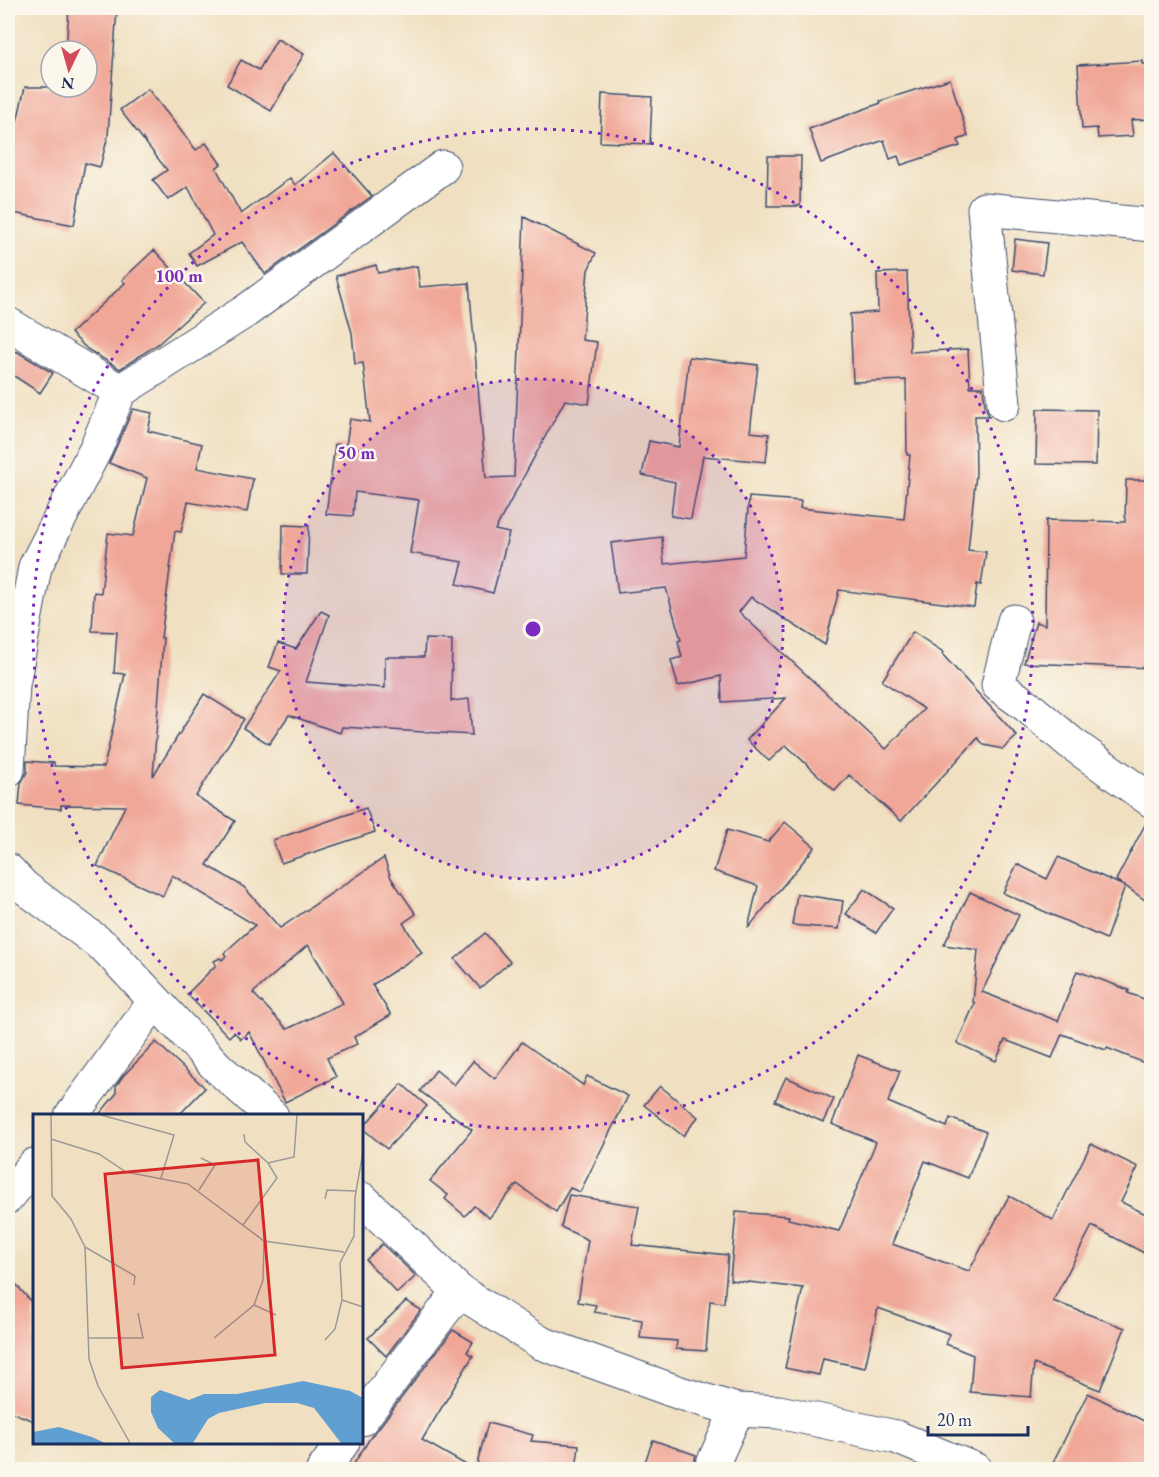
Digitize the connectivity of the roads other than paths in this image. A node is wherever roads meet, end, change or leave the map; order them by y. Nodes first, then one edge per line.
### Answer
1 (443, 167) dead end
2 (1152, 225) edge
3 (8, 324) edge
4 (120, 391) junction
5 (1004, 405) dead end
6 (1014, 621) dead end
7 (8, 770) edge
8 (1152, 801) edge
9 (8, 870) edge
10 (155, 1001) junction
11 (72, 1114) edge
12 (270, 1114) edge
13 (33, 1166) edge
14 (8, 1197) edge
15 (363, 1200) edge
16 (459, 1291) junction
17 (737, 1410) junction
18 (363, 1418) edge
19 (342, 1444) edge
20 (323, 1470) edge
21 (710, 1470) edge
22 (976, 1470) edge

1 - 4 street
2 - 5 street
3 - 4 street
4 - 7 street
6 - 8 street
9 - 10 street
10 - 11 street
10 - 12 street
13 - 14 street
15 - 16 street
16 - 17 street
16 - 18 street
17 - 21 street
17 - 22 street
19 - 20 street

